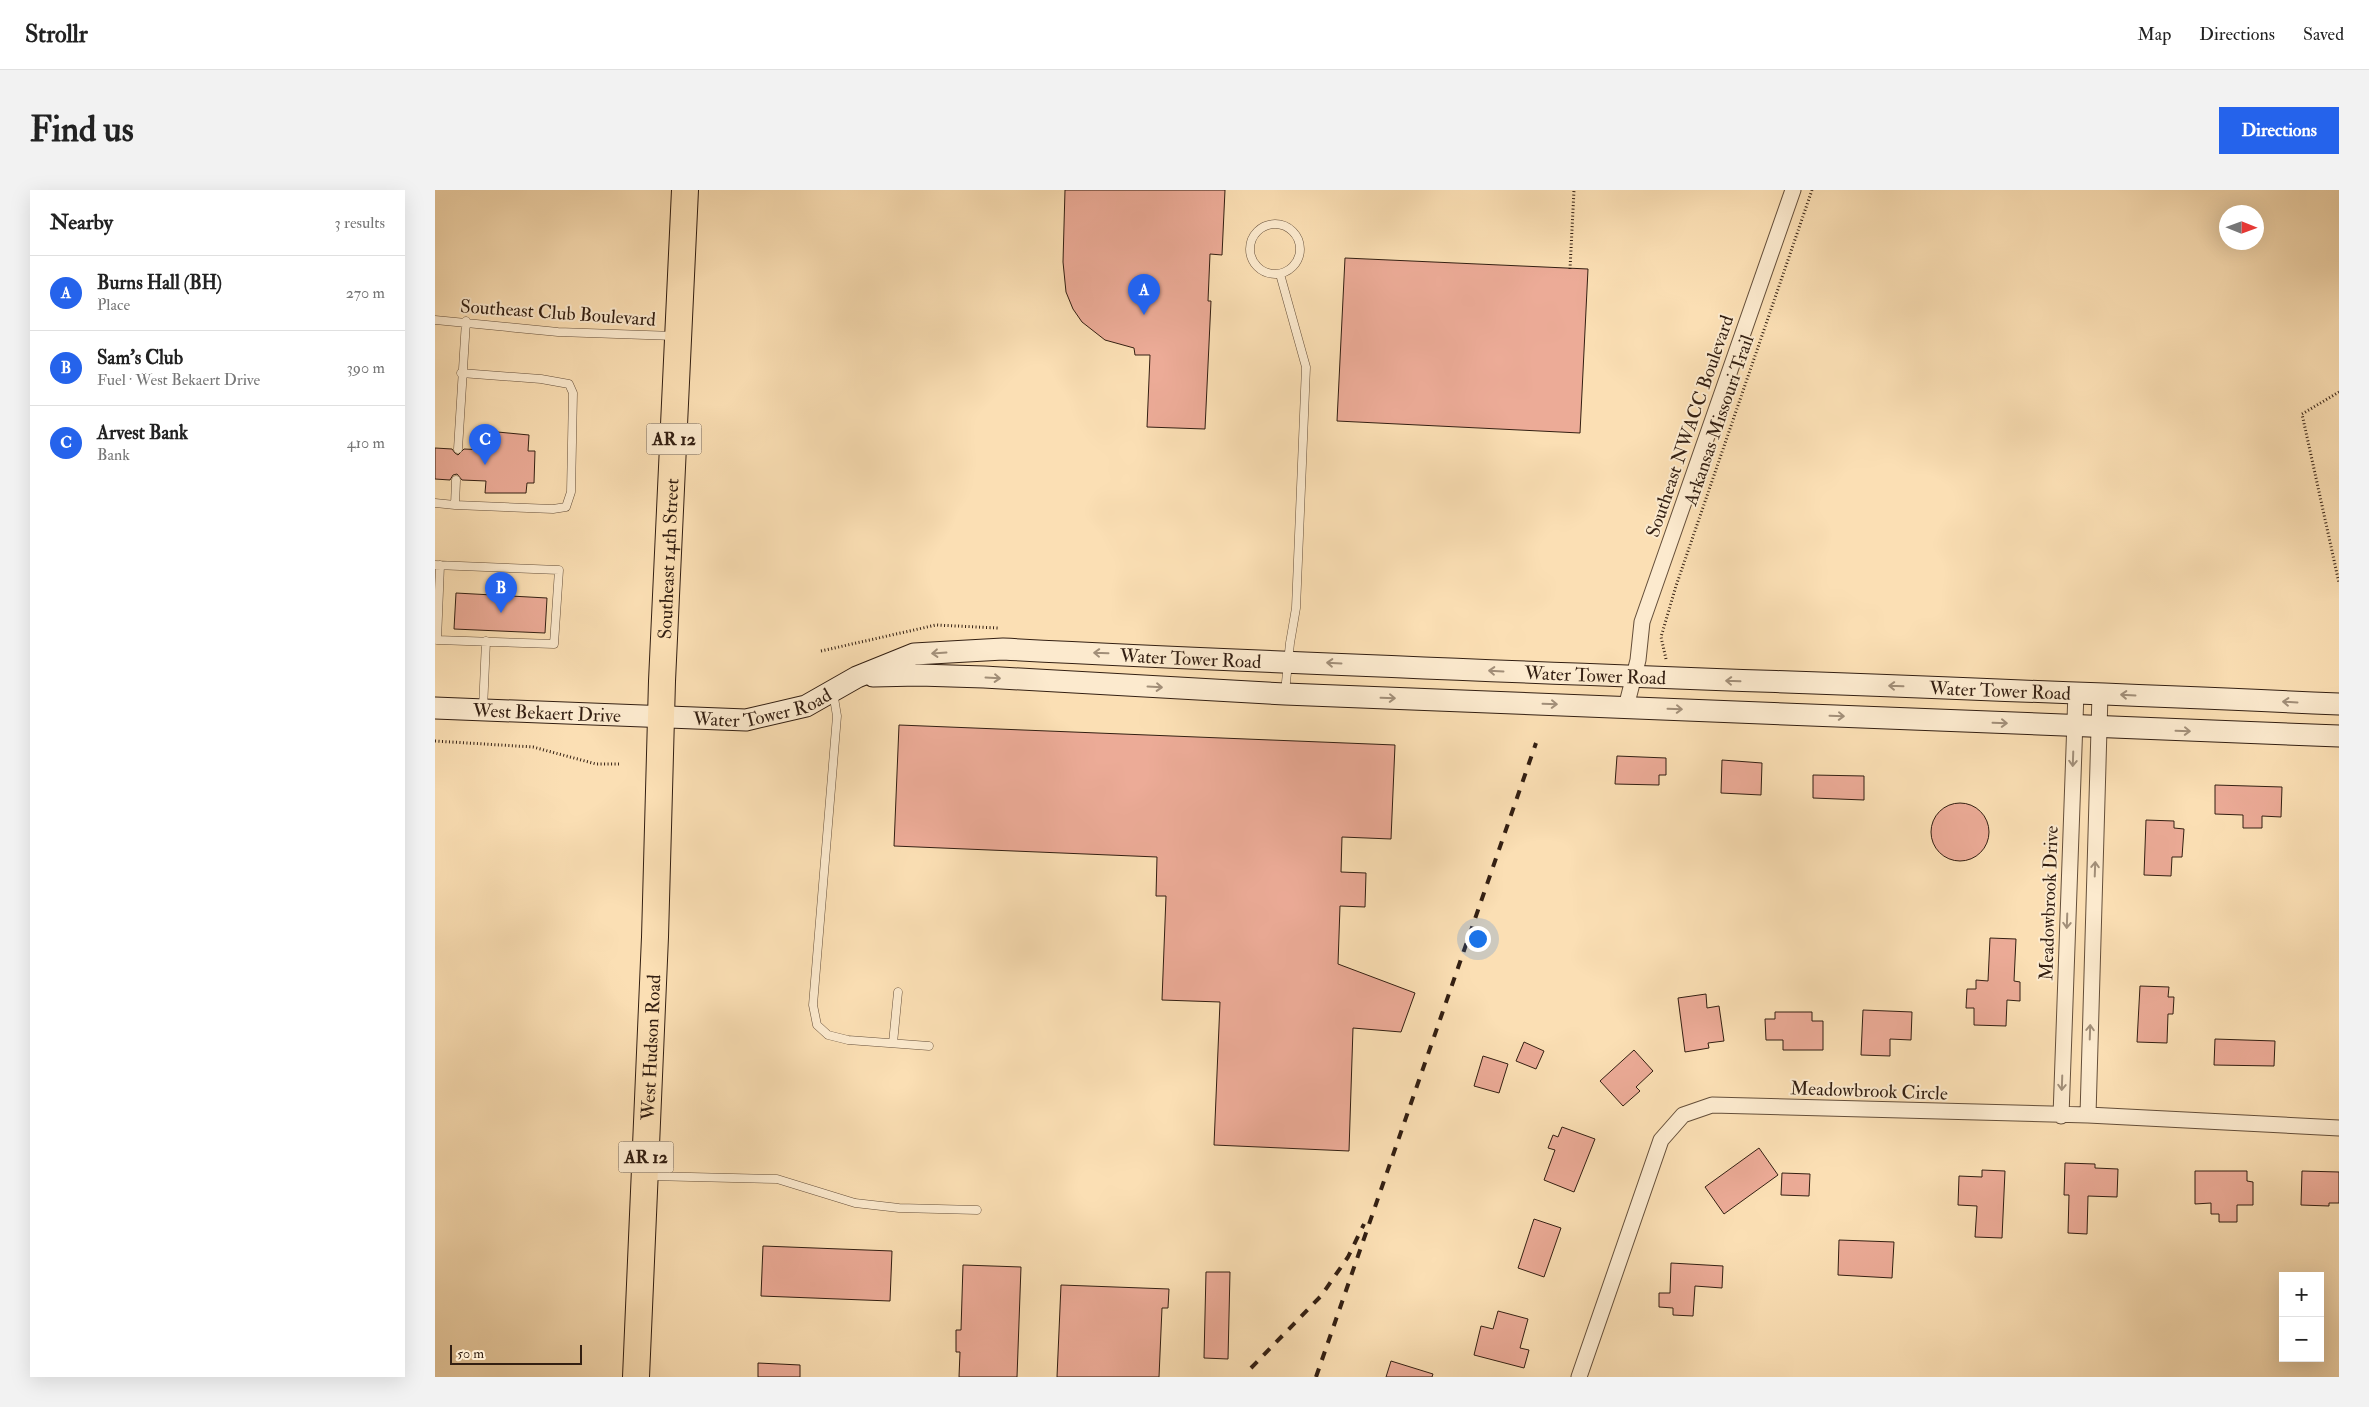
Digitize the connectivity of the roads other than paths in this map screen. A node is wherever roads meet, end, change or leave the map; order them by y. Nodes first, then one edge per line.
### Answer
1 (685, 190) edge
2 (1793, 190) edge
3 (1280, 274) junction
4 (435, 320) edge
5 (466, 321) junction
6 (679, 336) junction
7 (461, 373) junction
8 (458, 449) dead end
9 (457, 480) dead end
10 (435, 503) edge
11 (455, 505) junction
12 (437, 565) edge
13 (486, 642) junction
14 (1287, 661) junction
15 (857, 677) junction
16 (1632, 678) junction
17 (833, 690) junction
18 (2076, 692) junction
19 (1285, 694) junction
20 (2100, 694) junction
21 (2339, 704) edge
22 (1626, 707) junction
23 (435, 708) edge
24 (483, 710) junction
25 (660, 718) junction
26 (2074, 726) junction
27 (2100, 727) junction
28 (2339, 736) edge
29 (898, 992) dead end
30 (893, 1043) junction
31 (929, 1046) dead end
32 (2061, 1116) junction
33 (2088, 1116) junction
34 (2339, 1128) edge
35 (645, 1176) junction
36 (977, 1210) dead end
37 (636, 1377) edge
38 (1579, 1377) edge

1 - 6 highway, Southeast 14th Street / AR 12
2 - 16 street, Southeast NWACC Boulevard
3 - 3 lane
3 - 14 lane
4 - 5 lane, Southeast Club Boulevard
5 - 6 lane, Southeast Club Boulevard
5 - 7 lane
6 - 25 highway, Southeast 14th Street / AR 12
7 - 8 lane
7 - 11 lane
9 - 11 lane
10 - 11 lane
12 - 13 lane
12 - 13 lane
13 - 24 lane
14 -> 15 street, Water Tower Road
16 -> 14 street, Water Tower Road
14 - 19 lane
15 - 17 street, Water Tower Road
15 -> 19 street, Water Tower Road
18 -> 16 street, Water Tower Road
16 - 22 street, Southeast NWACC Boulevard
17 - 25 street, Water Tower Road
17 - 30 lane
18 - 20 street, Water Tower Road
18 - 26 street, Meadowbrook Drive
19 -> 22 street, Water Tower Road
21 -> 20 street, Water Tower Road
20 - 27 street
22 -> 26 street, Water Tower Road
23 - 24 street, West Bekaert Drive
24 - 25 street, West Bekaert Drive
25 - 35 highway, West Hudson Road / AR 12
26 - 27 street, Water Tower Road
26 -> 32 street, Meadowbrook Drive
27 -> 28 street, Water Tower Road
33 -> 27 street
29 - 30 lane
30 - 31 lane
32 - 33 street, Meadowbrook Circle
32 - 38 street, Meadowbrook Circle
33 - 34 street, Meadowbrook Circle
35 - 36 lane
35 - 37 highway, West Hudson Road / AR 12

